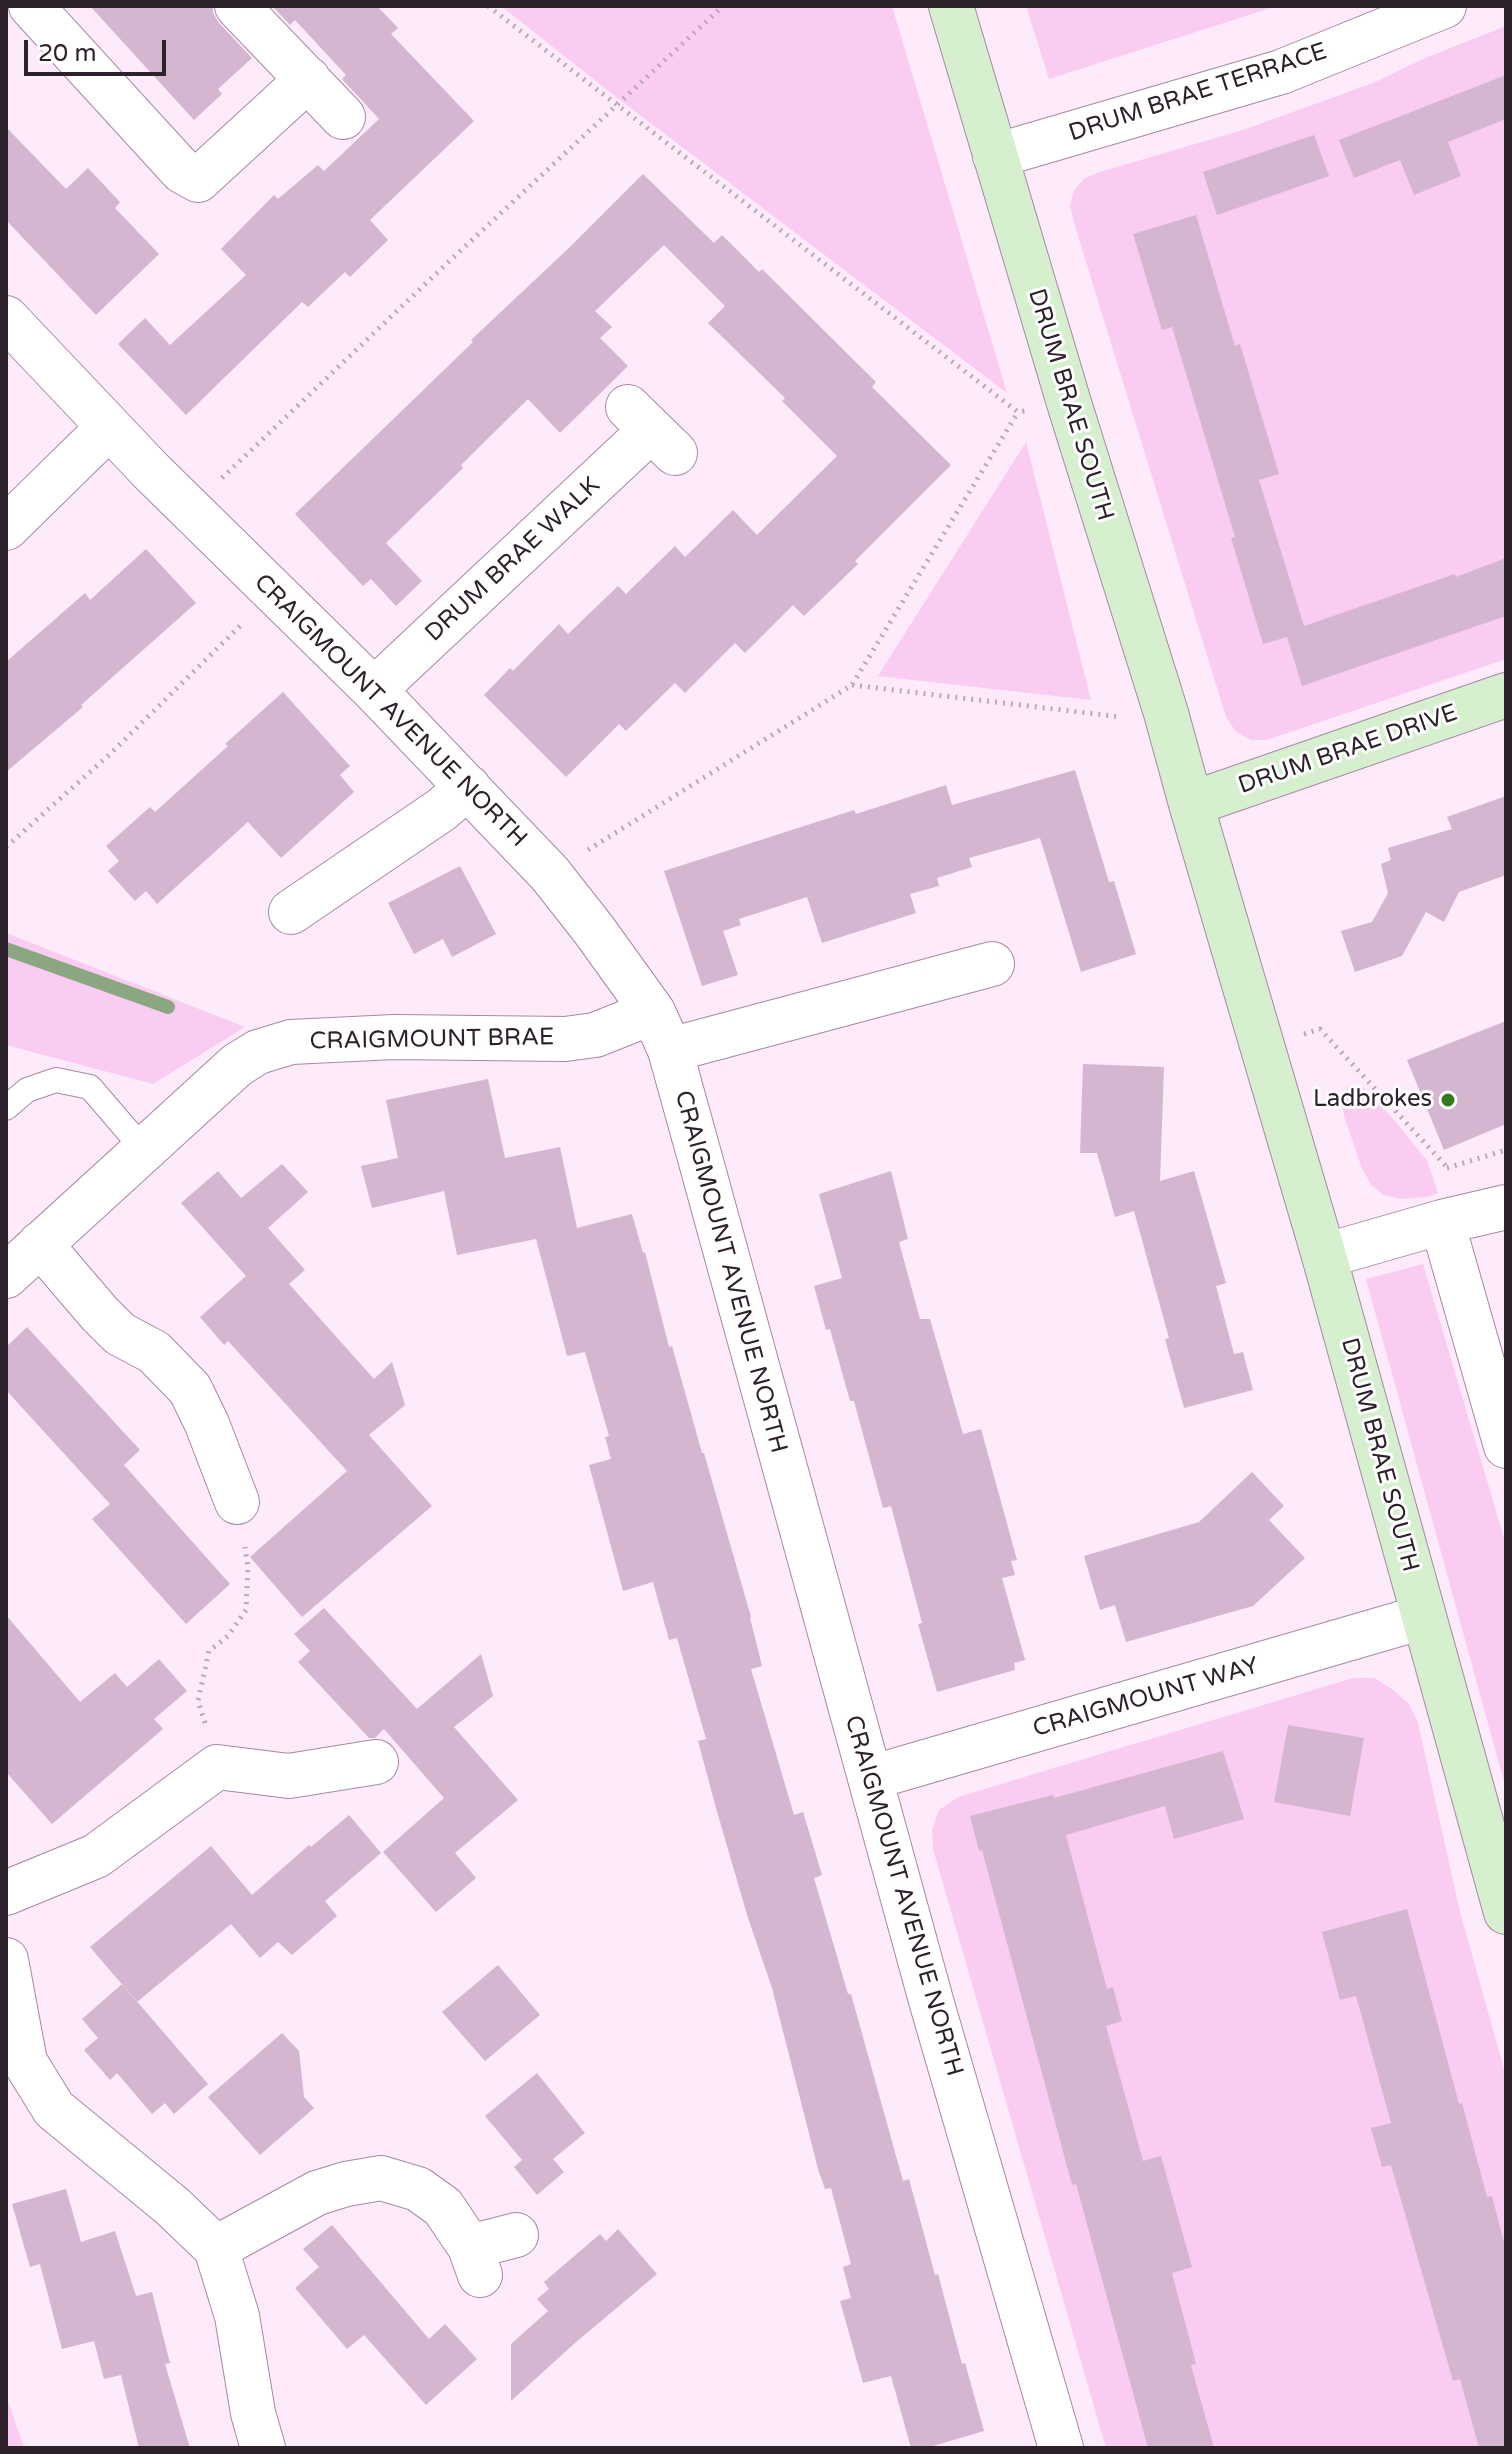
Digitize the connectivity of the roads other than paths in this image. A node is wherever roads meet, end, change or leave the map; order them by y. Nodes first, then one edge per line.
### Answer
1 (31, 6) edge
2 (237, 6) edge
3 (951, 6) edge
4 (1444, 6) edge
5 (308, 79) junction
6 (343, 117) dead end
7 (995, 156) junction
8 (6, 318) edge
9 (109, 427) junction
10 (652, 430) dead end
11 (6, 528) edge
12 (374, 690) junction
13 (1506, 695) edge
14 (468, 787) junction
15 (1191, 804) junction
16 (316, 907) dead end
17 (992, 964) dead end
18 (661, 1031) junction
19 (6, 1108) edge
20 (145, 1151) junction
21 (1506, 1207) edge
22 (1442, 1222) junction
23 (40, 1244) junction
24 (1324, 1256) junction
25 (6, 1276) edge
26 (1506, 1446) edge
27 (237, 1502) road end
28 (1423, 1617) junction
29 (376, 1762) dead end
30 (870, 1778) junction
31 (6, 1893) edge
32 (1506, 1912) edge
33 (6, 1960) edge
34 (516, 2235) dead end
35 (216, 2248) junction
36 (263, 2448) edge
37 (1061, 2448) edge

1 - 5 street
2 - 5 street
3 - 7 main road, DRUM BRAE SOUTH
4 - 7 street, DRUM BRAE TERRACE
5 - 6 street
7 - 15 main road, DRUM BRAE SOUTH
8 - 9 street, CRAIGMOUNT AVENUE NORTH
9 - 11 street
9 - 12 street, CRAIGMOUNT AVENUE NORTH
10 - 12 street, DRUM BRAE WALK
12 - 14 street, CRAIGMOUNT AVENUE NORTH
13 - 15 main road, DRUM BRAE DRIVE
14 - 16 street
14 - 18 street, CRAIGMOUNT AVENUE NORTH
15 - 24 main road, DRUM BRAE SOUTH
17 - 18 street
18 - 20 street, CRAIGMOUNT BRAE
18 - 30 street, CRAIGMOUNT AVENUE NORTH
19 - 20 lane
20 - 23 street, CRAIGMOUNT BRAE
21 - 22 street
22 - 24 street
22 - 26 street
23 - 25 street, CRAIGMOUNT BRAE
23 - 27 street
24 - 28 main road, DRUM BRAE SOUTH
28 - 30 street, CRAIGMOUNT WAY
28 - 32 main road, DRUM BRAE SOUTH
29 - 31 street
30 - 37 street, CRAIGMOUNT AVENUE NORTH
33 - 35 street
34 - 35 street
35 - 36 street

